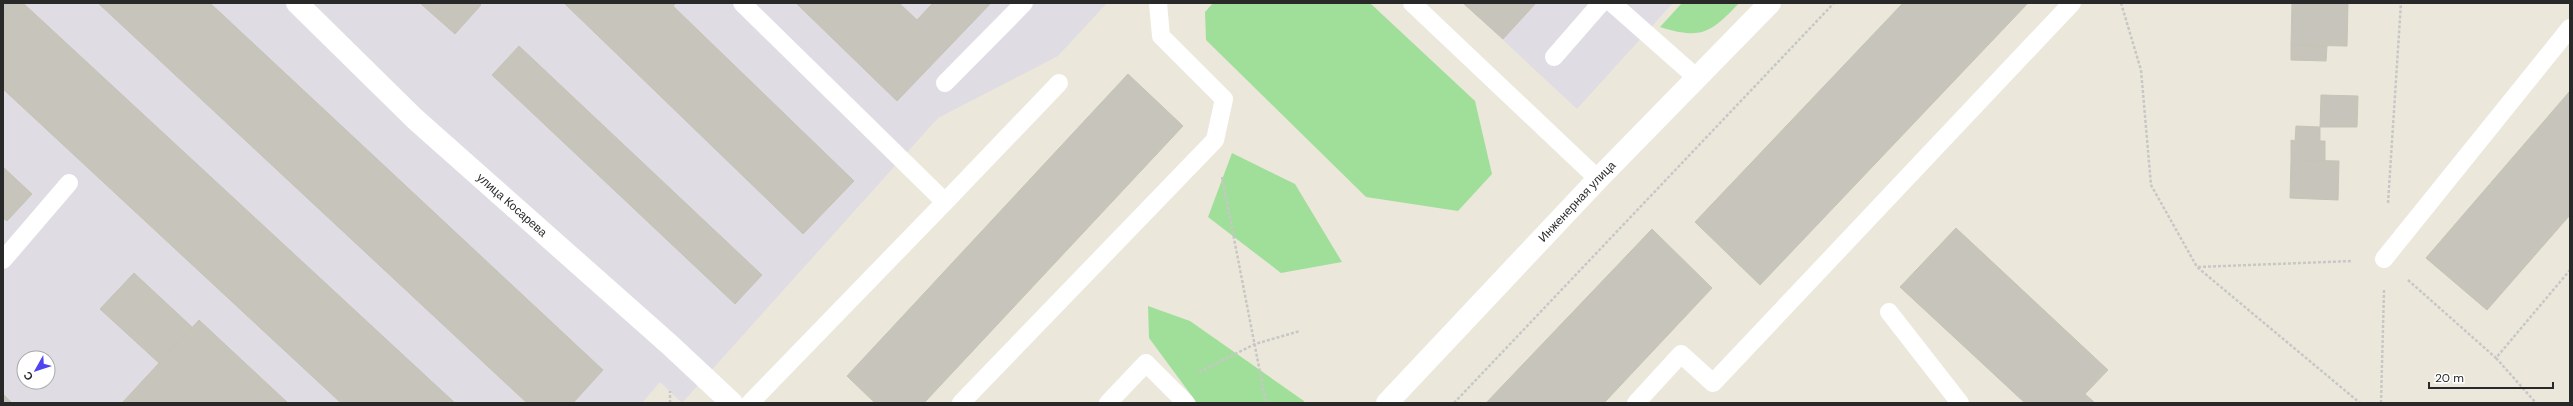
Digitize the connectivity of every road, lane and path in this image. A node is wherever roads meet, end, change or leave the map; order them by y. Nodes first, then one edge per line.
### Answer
1 (297, 3) edge
2 (742, 3) edge
3 (1024, 3) edge
4 (1158, 3) edge
5 (1412, 3) edge
6 (1601, 3) edge
7 (1612, 3) edge
8 (1770, 3) edge
9 (1834, 3) edge
10 (2072, 3) edge
11 (2121, 3) edge
12 (2570, 28) edge
13 (1554, 57) dead end
14 (1697, 78) junction
15 (1059, 82) dead end
16 (945, 83) dead end
17 (1215, 140) junction
18 (1598, 179) junction
19 (69, 183) dead end
20 (945, 202) junction
21 (2384, 259) junction
22 (3, 260) edge
23 (2197, 267) junction
24 (2570, 270) edge
25 (1889, 312) dead end
26 (1300, 331) dead end
27 (1255, 344) junction
28 (2496, 358) junction
29 (1170, 387) junction
30 (732, 403) edge
31 (750, 403) edge
32 (961, 403) edge
33 (1108, 403) edge
34 (1186, 403) edge
35 (1266, 403) edge
36 (1387, 403) edge
37 (1454, 403) edge
38 (1636, 403) edge
39 (1960, 403) edge
40 (2360, 403) edge
41 (2536, 403) edge

1 - 30 street, улица Косарева
2 - 20 lane
3 - 16 lane
4 - 17 lane
5 - 18 lane
6 - 13 lane
7 - 14 lane
8 - 14 street, Инженерная улица
9 - 37 path
10 - 38 lane
11 - 23 path
12 - 21 lane
14 - 18 street, Инженерная улица
15 - 20 lane
17 - 27 path
17 - 32 lane
18 - 36 street, Инженерная улица
19 - 22 lane
20 - 31 lane
21 - 23 path
21 - 28 path
23 - 40 path
24 - 28 path
25 - 39 lane
26 - 27 path
27 - 29 path
27 - 35 path
28 - 41 path
29 - 33 lane
29 - 34 lane

